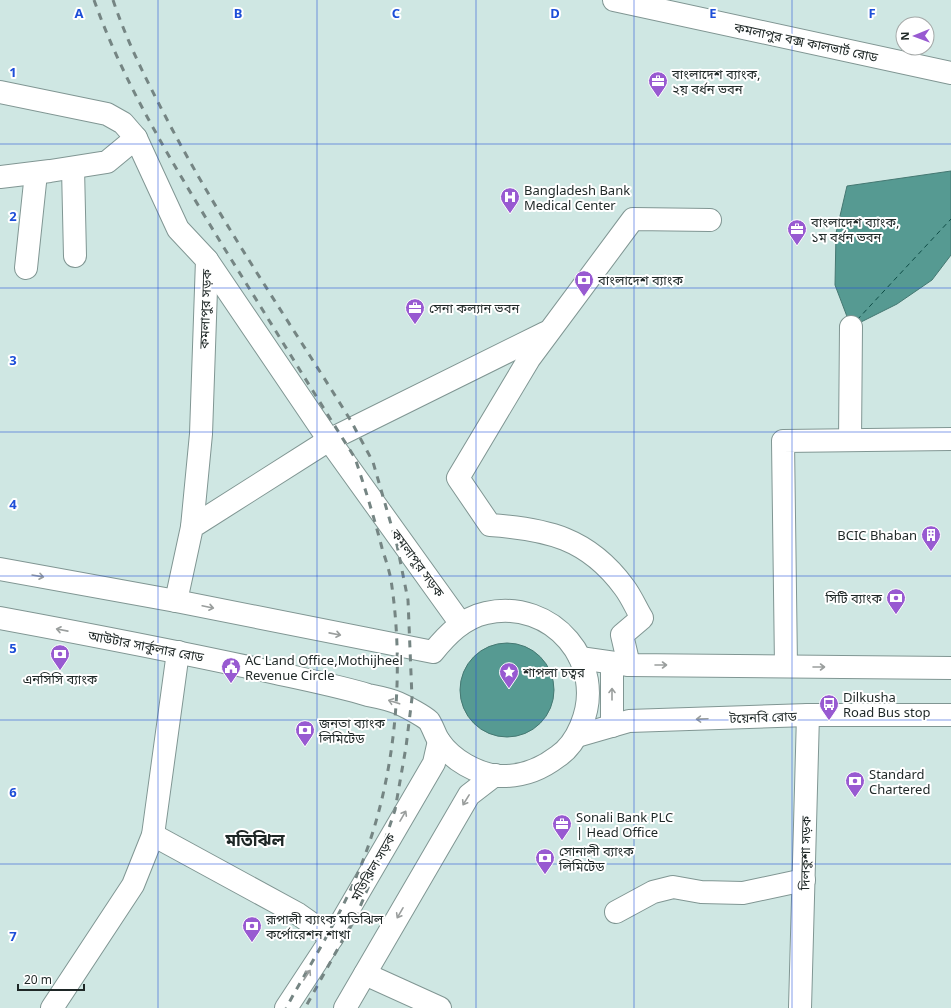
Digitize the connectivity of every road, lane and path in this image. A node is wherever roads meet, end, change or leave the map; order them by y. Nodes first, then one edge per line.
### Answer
1 (614, 0) edge
2 (951, 73) edge
3 (0, 92) edge
4 (136, 138) junction
5 (72, 168) junction
6 (36, 173) junction
7 (0, 177) edge
8 (710, 220) dead end
9 (75, 256) dead end
10 (207, 260) junction
11 (26, 268) dead end
12 (851, 327) dead end
13 (550, 331) junction
14 (951, 439) edge
15 (329, 440) junction
16 (850, 440) junction
17 (192, 527) junction
18 (0, 569) edge
19 (176, 601) junction
20 (0, 618) edge
21 (461, 624) junction
22 (178, 652) junction
23 (580, 658) junction
24 (620, 664) junction
25 (786, 666) junction
26 (951, 668) edge
27 (808, 715) junction
28 (951, 715) edge
29 (612, 726) junction
30 (577, 736) junction
31 (439, 741) junction
32 (495, 775) junction
33 (153, 835) junction
34 (804, 880) junction
35 (616, 912) dead end
36 (332, 938) junction
37 (365, 974) junction
38 (801, 999) edge
39 (52, 1008) edge
40 (286, 1008) edge
41 (345, 1008) edge
42 (440, 1008) edge
43 (787, 1008) edge

1 - 2 street, কমলাপুর বক্স কালভার্ট রোড
3 - 4 street, কমলাপুর সড়ক
4 - 5 street
4 - 10 street, কমলাপুর সড়ক
5 - 6 street
5 - 9 street
6 - 7 street
6 - 11 street
8 - 13 street
10 - 15 street, কমলাপুর সড়ক
10 - 17 street, কমলাপুর সড়ক
12 - 16 street
13 - 15 street
13 - 24 street
14 - 16 street
15 - 17 street
15 - 21 street, কমলাপুর সড়ক
16 - 25 street
17 - 19 street, কমলাপুর সড়ক
18 -> 19 street
19 -> 21 street
22 -> 20 street, আউটার সার্কুলার রোড
21 - 23 street
31 -> 22 street, আউটার সার্কুলার রোড
22 - 33 street
23 - 24 street
23 - 30 street
24 -> 25 street
29 -> 24 street
25 -> 26 street
27 - 28 street, টয়েনবি রোড
27 -> 29 street, টয়েনবি রোড
27 - 34 street, দিলকুশা সড়ক
29 - 30 street, টয়েনবি রোড
30 - 32 street
31 - 32 street
36 -> 31 street, মতিঝিল সড়ক
32 -> 37 street
33 - 36 street
33 - 39 street
34 - 35 street
34 - 38 street, দিলকুশা সড়ক
40 -> 36 street, মতিঝিল সড়ক
37 - 41 street
37 - 42 street
38 - 43 street, দিলকুশা সড়ক

